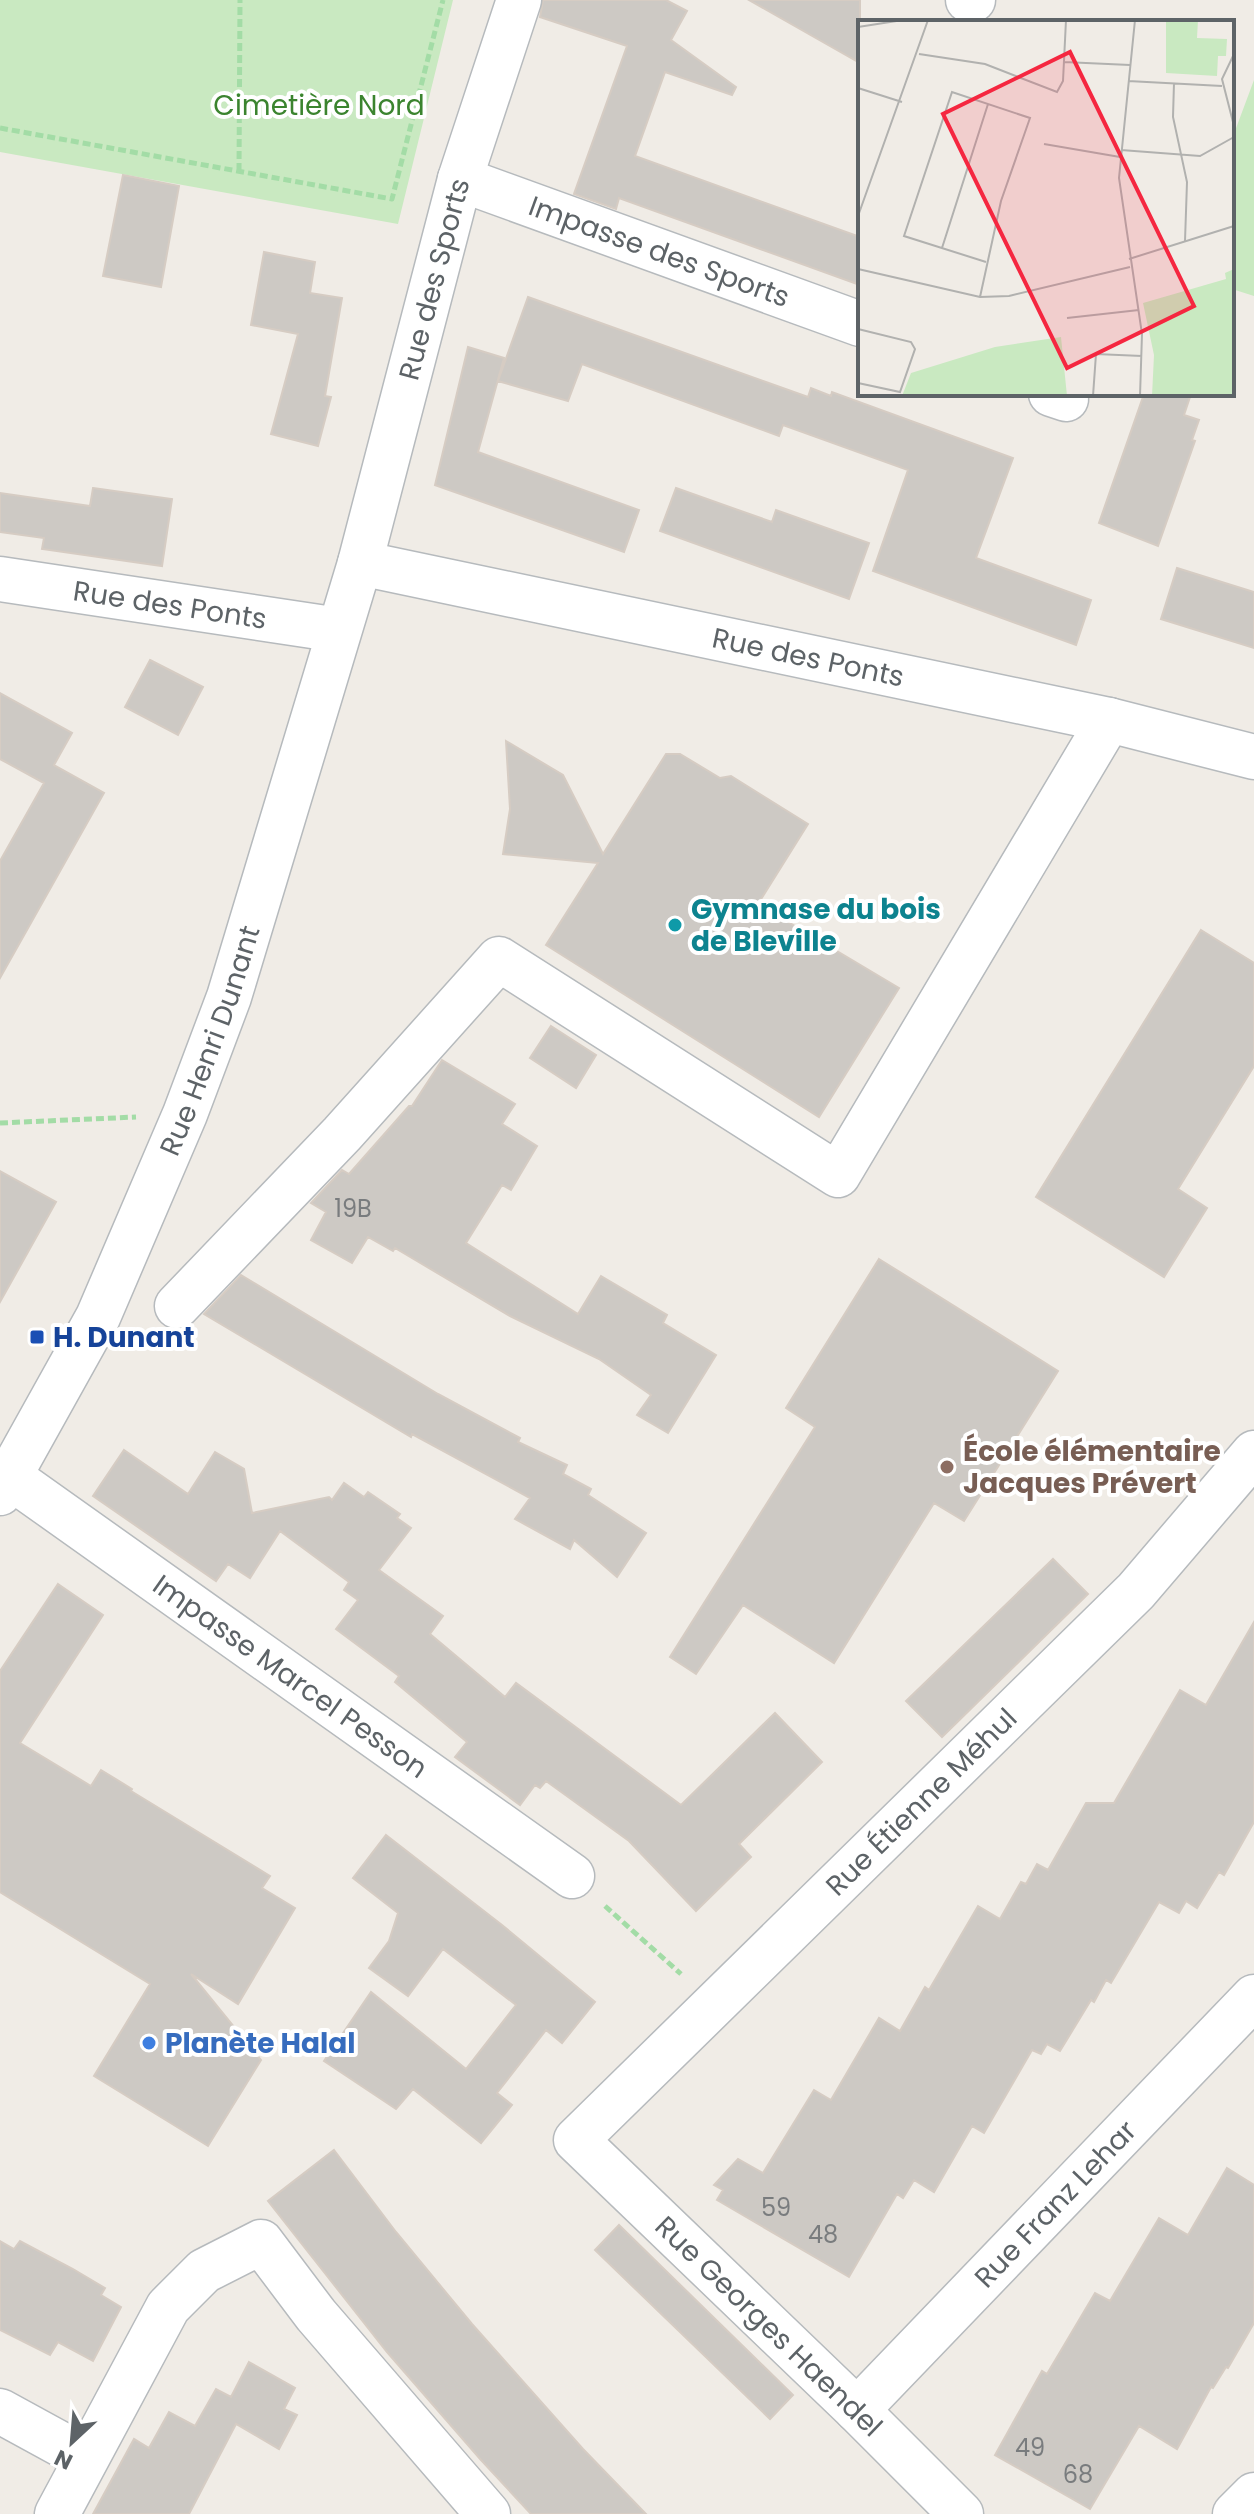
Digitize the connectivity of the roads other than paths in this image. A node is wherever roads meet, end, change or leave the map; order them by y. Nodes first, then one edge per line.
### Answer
1 (519, 0) edge
2 (460, 179) junction
3 (858, 323) edge
4 (360, 563) junction
5 (0, 579) edge
6 (339, 630) junction
7 (1109, 720) junction
8 (1254, 757) edge
9 (177, 1306) dead end
10 (1254, 1453) edge
11 (5, 1485) edge
12 (572, 1876) road end
13 (1254, 1997) edge
14 (576, 2140) joint
15 (857, 2410) junction
16 (0, 2411) edge
17 (86, 2458) junction
18 (1254, 2495) edge
19 (57, 2514) edge
20 (488, 2514) edge
21 (961, 2514) edge
22 (1235, 2514) edge

1 - 2 street, Rue des Sports
2 - 3 street, Impasse des Sports
2 - 4 street, Rue des Sports
4 - 6 street, Rue Henri Dunant
4 - 7 street, Rue des Ponts
5 - 6 street, Rue des Ponts
6 - 11 street, Rue Henri Dunant
7 - 8 street, Rue des Ponts
7 - 9 street
10 - 14 street, Rue Étienne Méhul
11 - 12 street, Impasse Marcel Pesson
13 - 15 street, Rue Franz Lehar
14 - 15 street, Rue Georges Haendel
15 - 21 street, Rue Georges Haendel
16 - 17 street
17 - 19 street
17 - 20 street
18 - 22 street

